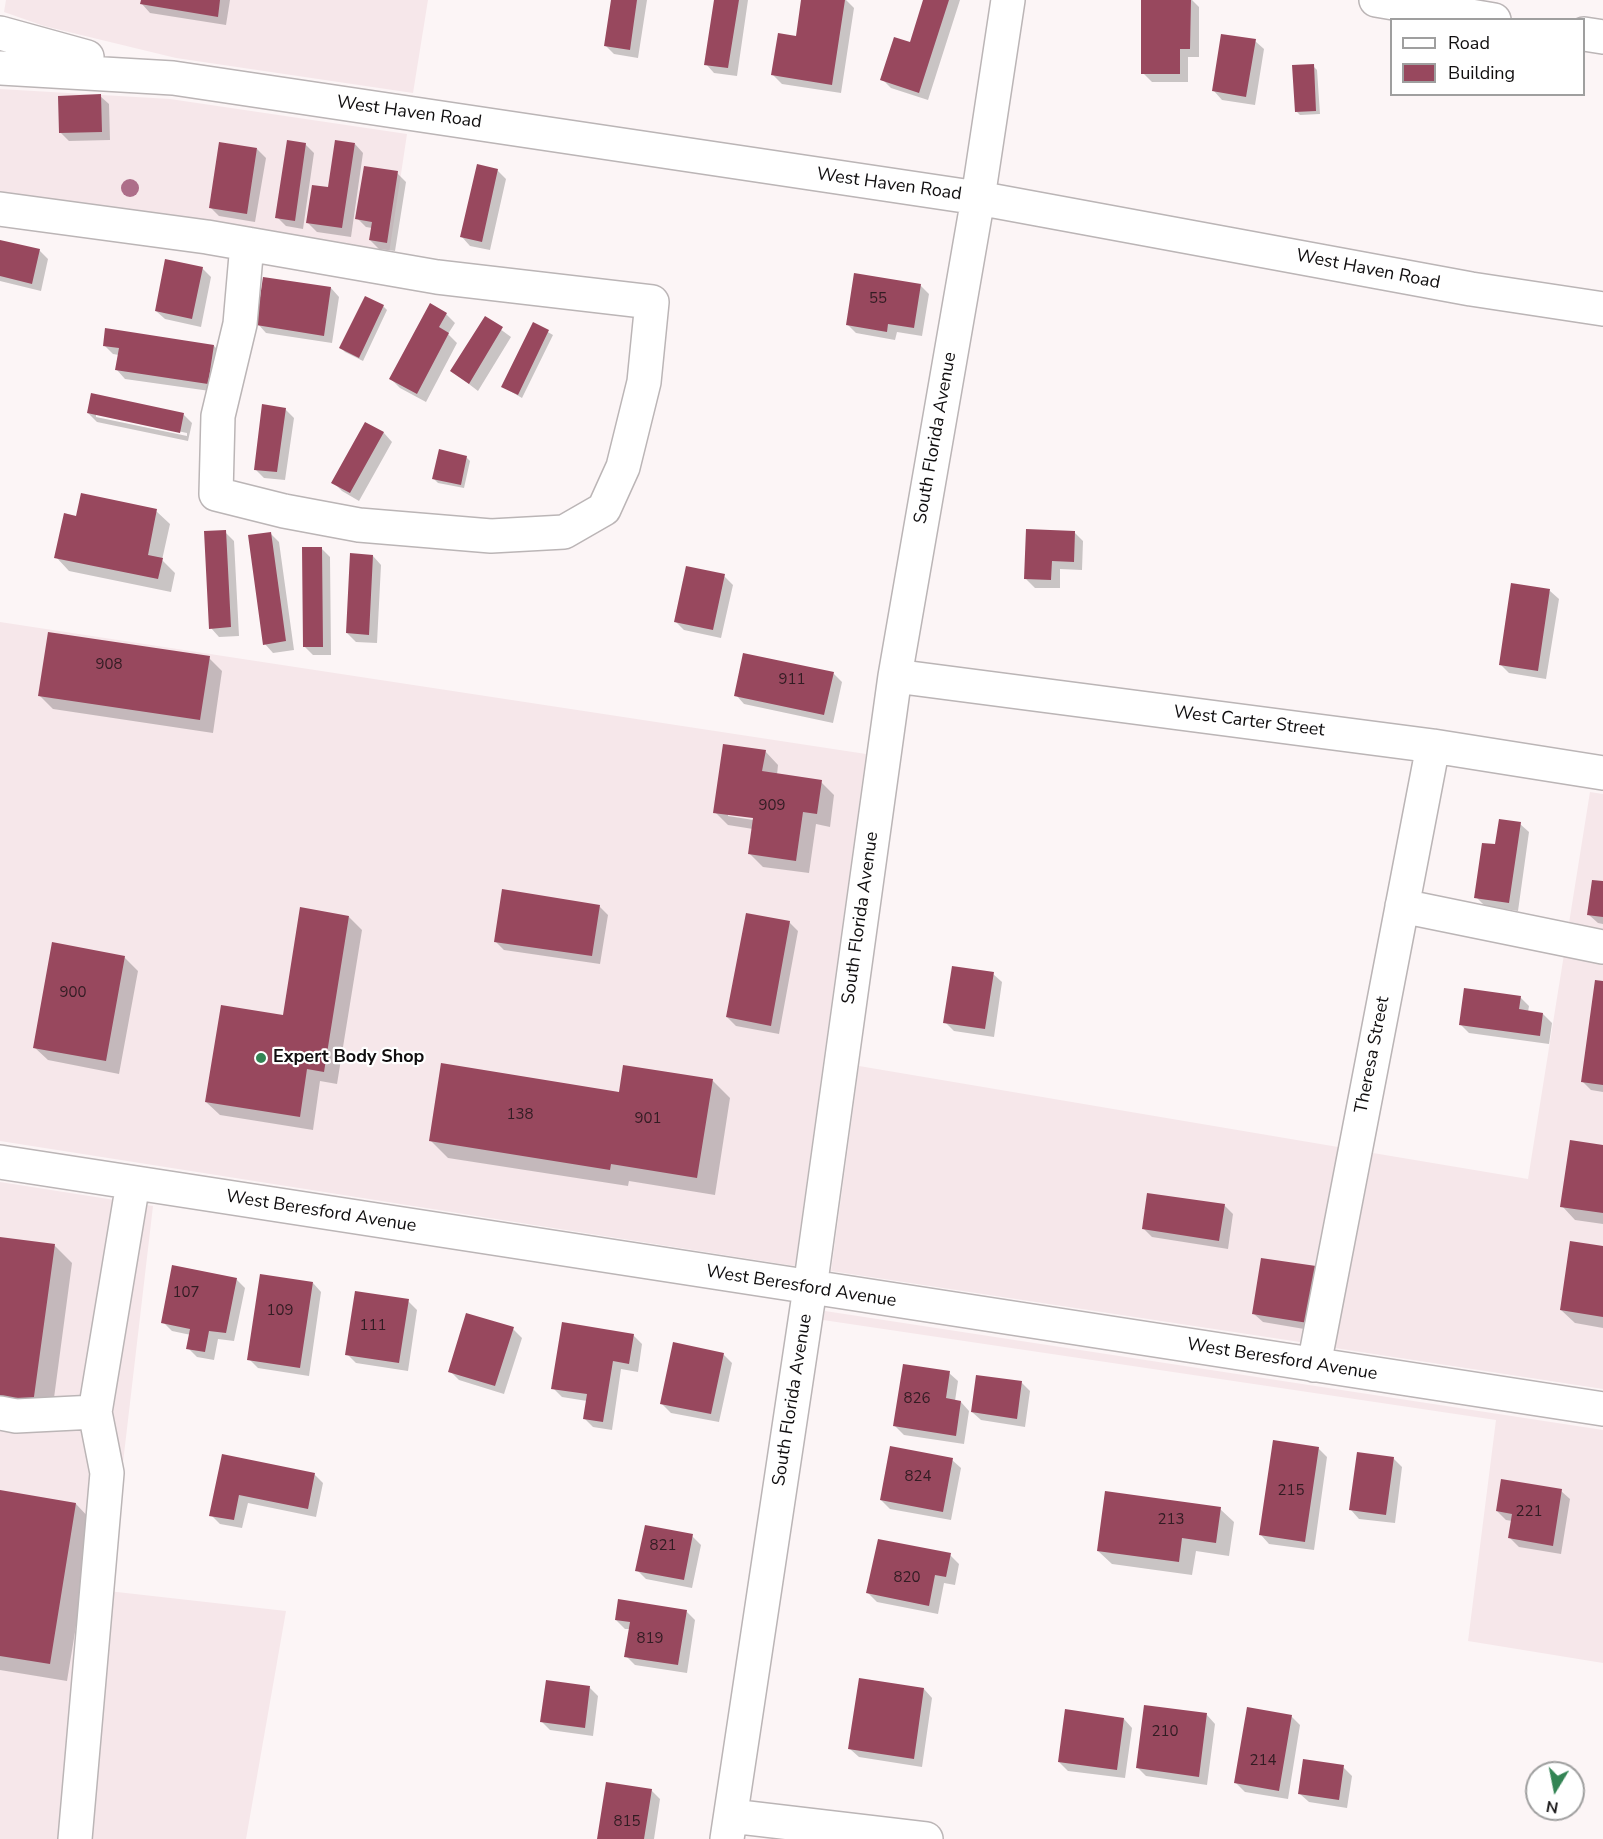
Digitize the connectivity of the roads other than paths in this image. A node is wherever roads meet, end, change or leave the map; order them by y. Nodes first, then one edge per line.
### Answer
1 (1008, 0) edge
2 (1376, 0) edge
3 (1482, 18) edge
4 (0, 33) edge
5 (1585, 34) edge
6 (1603, 38) edge
7 (0, 68) edge
8 (173, 78) junction
9 (978, 198) junction
10 (0, 209) edge
11 (247, 244) junction
12 (1603, 309) edge
13 (895, 676) junction
14 (1433, 746) junction
15 (1603, 773) edge
16 (1402, 906) junction
17 (1603, 947) edge
18 (0, 1162) edge
19 (133, 1183) junction
20 (810, 1288) junction
21 (1314, 1365) junction
22 (1603, 1409) edge
23 (95, 1412) junction
24 (0, 1413) edge
25 (729, 1827) edge
26 (75, 1839) edge
27 (926, 1839) edge

1 - 9 street, South Florida Avenue
2 - 3 street
4 - 8 street, West Haven Road
5 - 6 street
7 - 8 street, West Haven Road
8 - 9 street, West Haven Road
9 - 12 street, West Haven Road
9 - 13 street, South Florida Avenue
10 - 11 street
11 - 11 street
13 - 14 street, West Carter Street
13 - 20 street, South Florida Avenue
14 - 15 street, West Carter Street
14 - 16 street, Theresa Street
16 - 17 street
16 - 21 street, Theresa Street
18 - 19 street, West Beresford Avenue
19 - 20 street, West Beresford Avenue
19 - 23 street
20 - 21 street, West Beresford Avenue
20 - 25 street, South Florida Avenue
21 - 22 street, West Beresford Avenue
23 - 24 street
23 - 26 street
25 - 27 street

